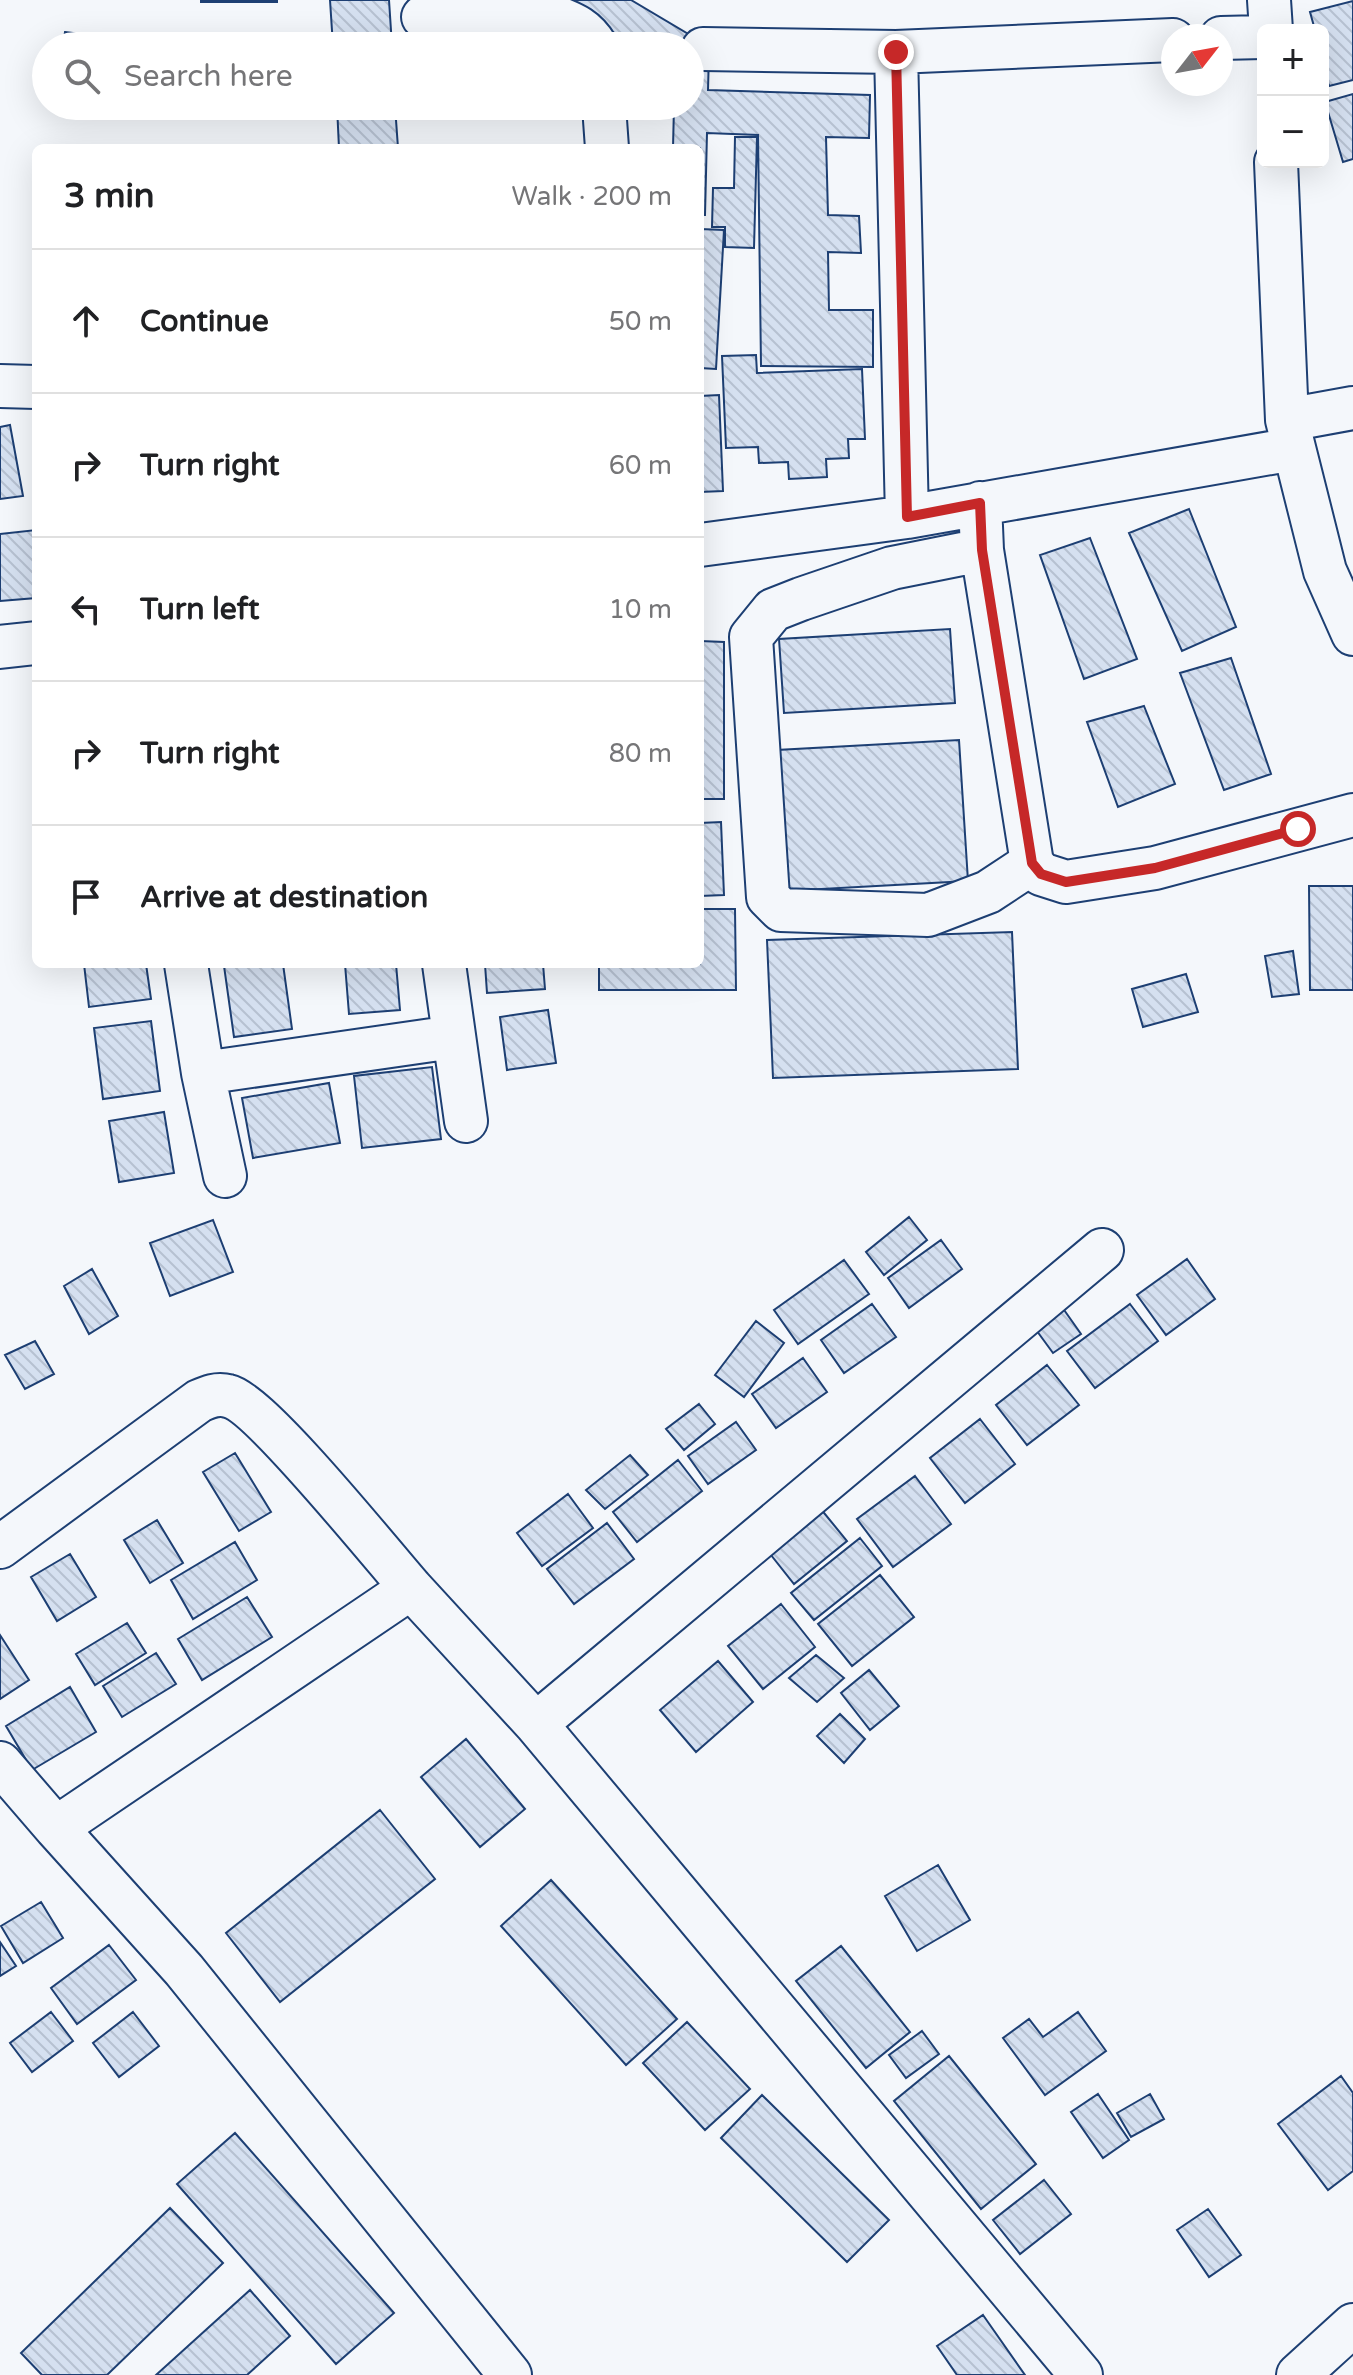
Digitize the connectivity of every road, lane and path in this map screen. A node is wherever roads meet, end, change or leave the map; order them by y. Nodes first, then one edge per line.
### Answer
1 (1269, 0) edge
2 (423, 17) dead end
3 (1271, 24) edge
4 (586, 32) edge
5 (1257, 37) edge
6 (1233, 38) edge
7 (1161, 41) edge
8 (704, 49) edge
9 (896, 52) junction
10 (1276, 168) edge
11 (0, 386) edge
12 (32, 387) edge
13 (1353, 408) edge
14 (1290, 434) junction
15 (980, 503) junction
16 (907, 517) junction
17 (704, 544) edge
18 (982, 550) junction
19 (1353, 634) edge
20 (32, 643) edge
21 (0, 647) edge
22 (1353, 815) edge
23 (1032, 863) junction
24 (187, 968) edge
25 (444, 968) edge
26 (453, 1037) junction
27 (203, 1073) junction
28 (466, 1121) dead end
29 (225, 1176) dead end
30 (1102, 1250) dead end
31 (0, 1547) edge
32 (411, 1588) junction
33 (536, 1724) junction
34 (0, 1763) edge
35 (56, 1828) junction
36 (1353, 2325) edge
37 (510, 2375) edge
38 (1081, 2375) edge
39 (1298, 2375) edge

1 - 3 street
2 - 4 street
5 - 6 street
7 - 9 street
8 - 9 street
9 - 16 street
10 - 14 street
11 - 12 street
13 - 14 street
14 - 15 street
14 - 19 street
15 - 16 street
15 - 18 street
16 - 17 street
18 - 23 street
18 - 23 street
20 - 21 street
22 - 23 street
24 - 27 street
25 - 26 street
26 - 27 street
26 - 28 street
27 - 29 street
30 - 33 street
31 - 32 street
32 - 33 street
32 - 35 street
33 - 38 street
34 - 35 street
35 - 37 street
36 - 39 street

